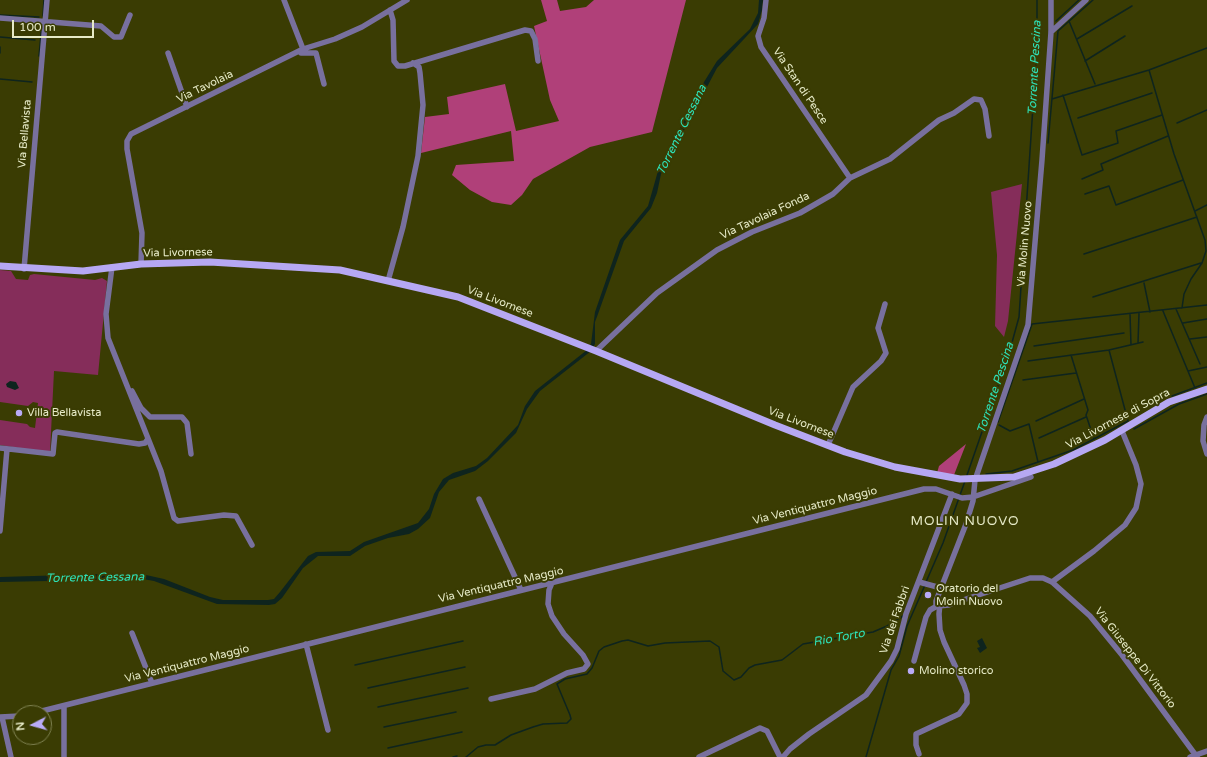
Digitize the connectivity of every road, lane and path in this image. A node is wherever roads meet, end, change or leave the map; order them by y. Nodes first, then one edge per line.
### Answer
1 (47, 0) edge
2 (284, 0) edge
3 (407, 0) edge
4 (766, 0) edge
5 (1051, 0) edge
6 (1086, 0) edge
7 (390, 10) junction
8 (130, 15) dead end
9 (0, 18) edge
10 (45, 21) junction
11 (1051, 32) junction
12 (303, 49) junction
13 (168, 53) dead end
14 (295, 54) junction
15 (538, 61) dead end
16 (413, 63) junction
17 (324, 84) dead end
18 (187, 107) junction
19 (989, 136) dead end
20 (850, 178) junction
21 (142, 264) junction
22 (0, 266) edge
23 (112, 267) junction
24 (24, 269) junction
25 (388, 281) junction
26 (885, 304) dead end
27 (595, 350) junction
28 (124, 380) junction
29 (1207, 389) edge
30 (1207, 417) edge
31 (1122, 431) junction
32 (148, 439) junction
33 (828, 445) junction
34 (0, 448) edge
35 (7, 449) junction
36 (190, 454) dead end
37 (1207, 454) edge
38 (1031, 477) dead end
39 (972, 480) junction
40 (954, 495) junction
41 (973, 497) junction
42 (479, 499) dead end
43 (0, 531) edge
44 (252, 545) dead end
45 (920, 582) junction
46 (1052, 582) junction
47 (552, 583) junction
48 (941, 588) junction
49 (521, 590) junction
50 (938, 603) junction
51 (132, 633) dead end
52 (306, 644) junction
53 (914, 661) dead end
54 (152, 682) junction
55 (491, 699) dead end
56 (64, 706) junction
57 (52, 709) edge
58 (12, 716) edge
59 (1, 717) edge
60 (328, 730) dead end
61 (1207, 751) edge
62 (919, 754) dead end
63 (1194, 756) edge
64 (11, 757) edge
65 (64, 757) edge
66 (699, 757) edge
67 (782, 757) edge

1 - 10 street, Via Bellavista
2 - 12 street
3 - 7 street, Via Tavolaia
4 - 20 street, Via Stan di Pesce
5 - 11 street, Via Molin Nuovo
6 - 11 street
7 - 12 street, Via Tavolaia
7 - 16 street
8 - 10 street
9 - 10 street
10 - 24 street, Via Bellavista
11 - 39 street, Via Molin Nuovo
12 - 14 street, Via Tavolaia
13 - 18 street
14 - 17 street
14 - 18 street, Via Tavolaia
15 - 16 street
16 - 25 street
18 - 21 street, Via Tavolaia
19 - 20 street, Via Tavolaia Fonda
20 - 27 street, Via Tavolaia Fonda
21 - 23 main road, Via Livornese
21 - 25 main road, Via Livornese
22 - 24 main road, Via Livornese
23 - 24 main road, Via Livornese
23 - 28 street
25 - 27 main road, Via Livornese
26 - 33 street
27 - 33 main road, Via Livornese
28 - 32 street
28 - 36 street
29 - 31 main road, Via Livornese di Sopra
30 - 37 street
31 - 39 main road, Via Livornese di Sopra
31 - 46 street
32 - 35 street
32 - 44 street
33 - 39 main road, Via Livornese
34 - 35 street
35 - 43 street
38 - 41 street
39 - 41 street, Via Molin Nuovo
40 - 41 street, Via Ventiquattro Maggio
40 - 45 street, Via dei Fabbri
40 - 47 street, Via Ventiquattro Maggio
41 - 48 street, Via Molin Nuovo
42 - 49 street
45 - 48 street
45 - 67 street, Via dei Fabbri
46 - 50 street
46 - 63 street, Via Giuseppe Di Vittorio
47 - 49 street, Via Ventiquattro Maggio
47 - 55 street
48 - 50 street, Via Molin Nuovo
49 - 52 street, Via Ventiquattro Maggio
50 - 53 street
50 - 62 street
51 - 54 street
52 - 54 street, Via Ventiquattro Maggio
52 - 60 street
54 - 56 street, Via Ventiquattro Maggio
56 - 57 street, Via Ventiquattro Maggio
56 - 65 street
58 - 59 street
59 - 64 street
61 - 63 street
66 - 67 street

